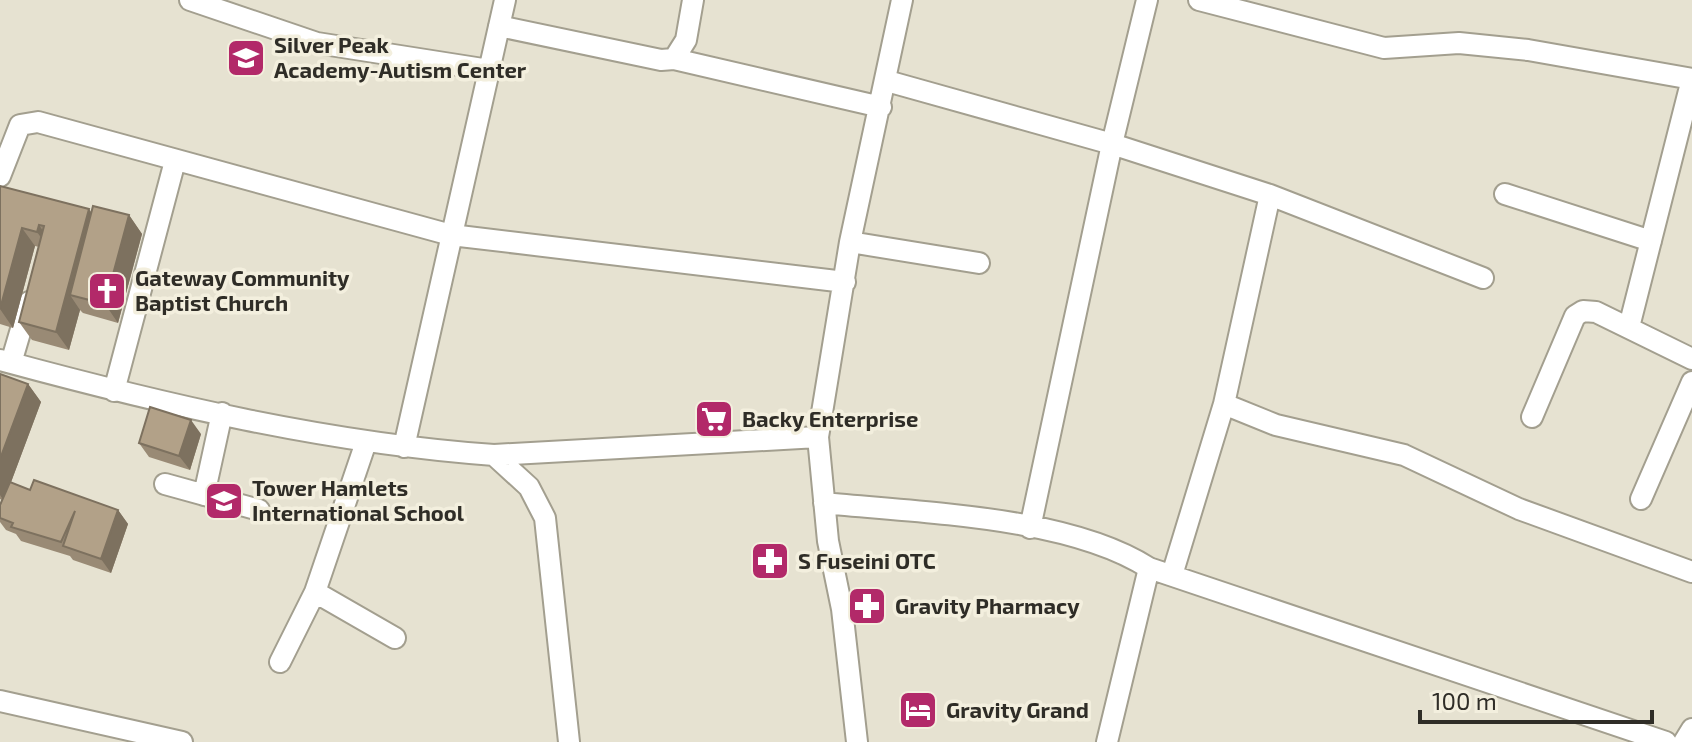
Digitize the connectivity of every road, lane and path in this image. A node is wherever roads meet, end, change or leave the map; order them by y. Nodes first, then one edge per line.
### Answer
1 (190, 0) edge
2 (505, 0) edge
3 (693, 0) edge
4 (902, 0) edge
5 (1147, 0) edge
6 (1199, 0) edge
7 (499, 26) junction
8 (674, 59) junction
9 (489, 70) junction
10 (1692, 79) edge
11 (887, 81) junction
12 (881, 107) junction
13 (1112, 144) junction
14 (175, 161) junction
15 (0, 176) edge
16 (1505, 194) dead end
17 (1270, 195) junction
18 (451, 235) junction
19 (1651, 241) junction
20 (850, 242) junction
21 (979, 263) dead end
22 (1483, 278) dead end
23 (845, 282) junction
24 (33, 287) edge
25 (1629, 327) junction
26 (1692, 359) edge
27 (6, 362) edge
28 (1692, 382) edge
29 (114, 391) junction
30 (1224, 404) junction
31 (222, 413) junction
32 (1532, 417) dead end
33 (818, 437) junction
34 (366, 442) junction
35 (404, 447) junction
36 (494, 455) junction
37 (165, 484) dead end
38 (204, 495) junction
39 (1641, 499) dead end
40 (824, 503) junction
41 (259, 510) dead end
42 (1030, 528) junction
43 (1149, 568) junction
44 (1692, 572) edge
45 (1172, 575) junction
46 (315, 592) junction
47 (395, 638) dead end
48 (280, 662) dead end
49 (0, 701) edge
50 (1692, 729) edge
51 (182, 742) edge
52 (569, 742) edge
53 (857, 742) edge
54 (1107, 742) edge
55 (1666, 742) edge
56 (1684, 742) edge

1 - 9 street
2 - 7 street
3 - 8 street
4 - 11 street
5 - 13 street
6 - 10 street
7 - 8 street
7 - 9 street
8 - 12 street
9 - 18 street
10 - 19 street
11 - 12 street
11 - 13 street
12 - 20 street
13 - 17 street
13 - 42 street
14 - 15 street
14 - 18 street
14 - 29 street
16 - 19 street
17 - 22 street
17 - 30 street
18 - 23 street
18 - 35 street
19 - 25 street
20 - 21 street
20 - 23 street
23 - 33 street
24 - 27 street
25 - 26 street
25 - 32 street
27 - 29 street
28 - 39 street
29 - 31 street
30 - 44 street
30 - 45 street
31 - 34 street
31 - 38 street
33 - 36 street
33 - 40 street
34 - 35 street
34 - 46 street
35 - 36 street
36 - 52 street
37 - 38 street
38 - 41 street
40 - 42 street
40 - 53 street
42 - 43 street
43 - 45 street
43 - 54 street
45 - 55 street
46 - 47 street
46 - 48 street
49 - 51 street
50 - 56 street

